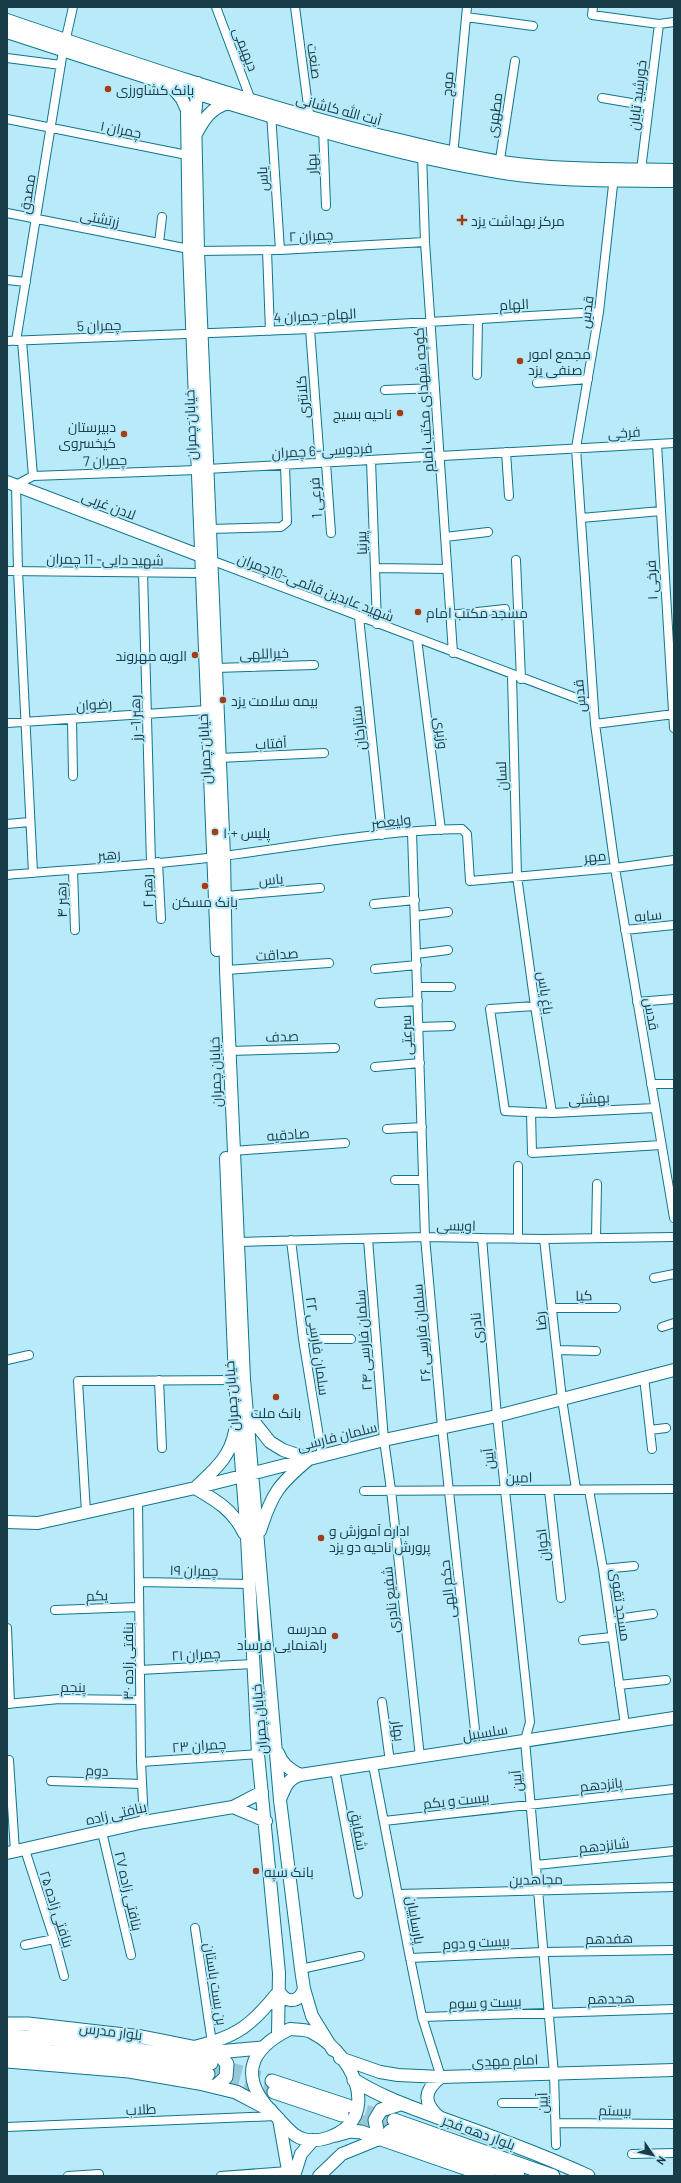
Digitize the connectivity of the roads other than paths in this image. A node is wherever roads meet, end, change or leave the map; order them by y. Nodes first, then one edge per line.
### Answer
1 (73, 7) edge
2 (216, 7) edge
3 (295, 7) edge
4 (468, 7) edge
5 (592, 11) edge
6 (466, 17) junction
7 (7, 20) edge
8 (674, 22) edge
9 (659, 24) junction
10 (533, 26) dead end
11 (7, 32) edge
12 (64, 45) junction
13 (7, 58) edge
14 (515, 61) dead end
15 (61, 65) junction
16 (172, 87) junction
17 (194, 88) junction
18 (602, 98) dead end
19 (228, 103) junction
20 (253, 106) junction
21 (650, 106) junction
22 (187, 110) junction
23 (271, 112) junction
24 (7, 119) edge
25 (310, 123) junction
26 (323, 126) junction
27 (51, 128) junction
28 (195, 135) junction
29 (422, 151) junction
30 (187, 155) junction
31 (452, 157) junction
32 (499, 167) junction
33 (674, 170) edge
34 (640, 175) junction
35 (614, 176) junction
36 (674, 181) edge
37 (326, 206) dead end
38 (7, 212) edge
39 (162, 217) dead end
40 (36, 218) junction
41 (425, 242) junction
42 (159, 243) junction
43 (193, 250) junction
44 (267, 250) junction
45 (280, 250) junction
46 (7, 280) edge
47 (26, 282) junction
48 (599, 312) junction
49 (478, 319) junction
50 (430, 322) junction
51 (310, 329) junction
52 (270, 331) junction
53 (197, 334) junction
54 (19, 341) junction
55 (7, 342) edge
56 (477, 375) dead end
57 (588, 379) junction
58 (537, 383) dead end
59 (435, 388) junction
60 (385, 390) dead end
61 (674, 440) edge
62 (657, 444) junction
63 (576, 448) junction
64 (506, 452) junction
65 (440, 456) junction
66 (371, 460) junction
67 (323, 463) junction
68 (285, 465) junction
69 (202, 470) junction
70 (34, 476) junction
71 (11, 483) edge
72 (509, 496) dead end
73 (660, 511) junction
74 (581, 518) junction
75 (209, 529) junction
76 (488, 532) dead end
77 (330, 533) dead end
78 (445, 537) junction
79 (206, 558) junction
80 (516, 560) dead end
81 (375, 568) junction
82 (447, 568) junction
83 (7, 571) edge
84 (18, 571) junction
85 (143, 572) junction
86 (202, 573) junction
87 (505, 609) dead end
88 (450, 615) junction
89 (359, 617) junction
90 (377, 624) junction
91 (417, 639) junction
92 (453, 653) junction
93 (314, 665) dead end
94 (215, 668) junction
95 (512, 675) junction
96 (521, 679) junction
97 (592, 704) junction
98 (207, 710) junction
99 (148, 714) junction
100 (673, 714) edge
101 (72, 719) junction
102 (25, 722) junction
103 (7, 723) edge
104 (595, 724) junction
105 (674, 728) edge
106 (324, 753) dead end
107 (219, 758) junction
108 (73, 776) dead end
109 (30, 822) junction
110 (7, 824) edge
111 (441, 830) junction
112 (412, 832) junction
113 (382, 835) junction
114 (219, 857) junction
115 (674, 860) edge
116 (155, 863) junction
117 (615, 868) junction
118 (73, 870) junction
119 (33, 873) junction
120 (7, 875) edge
121 (517, 876) junction
122 (320, 888) dead end
123 (225, 896) junction
124 (415, 900) junction
125 (374, 904) dead end
126 (448, 912) dead end
127 (415, 916) junction
128 (161, 919) dead end
129 (674, 925) edge
130 (75, 930) dead end
131 (625, 930) junction
132 (448, 950) dead end
133 (416, 954) junction
134 (329, 963) dead end
135 (417, 965) junction
136 (375, 969) dead end
137 (226, 970) junction
138 (417, 987) junction
139 (451, 987) dead end
140 (674, 999) edge
141 (418, 1002) junction
142 (637, 1002) junction
143 (379, 1003) dead end
144 (534, 1006) junction
145 (451, 1026) dead end
146 (419, 1027) junction
147 (335, 1048) dead end
148 (229, 1051) junction
149 (420, 1063) junction
150 (375, 1067) dead end
151 (651, 1084) junction
152 (674, 1084) edge
153 (655, 1108) junction
154 (528, 1112) junction
155 (552, 1113) junction
156 (422, 1127) junction
157 (387, 1129) dead end
158 (346, 1143) dead end
159 (661, 1145) junction
160 (233, 1152) junction
161 (518, 1166) dead end
162 (395, 1180) dead end
163 (423, 1180) junction
164 (597, 1184) dead end
165 (673, 1202) edge
166 (674, 1218) edge
167 (425, 1237) junction
168 (674, 1237) edge
169 (482, 1238) junction
170 (596, 1238) junction
171 (368, 1239) junction
172 (518, 1239) junction
173 (544, 1239) junction
174 (291, 1240) junction
175 (238, 1242) junction
176 (674, 1274) edge
177 (654, 1278) dead end
178 (552, 1308) junction
179 (616, 1308) dead end
180 (674, 1322) edge
181 (662, 1327) dead end
182 (351, 1339) dead end
183 (303, 1340) junction
184 (557, 1350) junction
185 (596, 1351) dead end
186 (29, 1355) dead end
187 (7, 1360) edge
188 (674, 1370) edge
189 (644, 1377) junction
190 (160, 1380) junction
191 (235, 1380) junction
192 (562, 1399) junction
193 (242, 1414) junction
194 (497, 1416) junction
195 (442, 1427) junction
196 (666, 1428) dead end
197 (650, 1430) junction
198 (384, 1440) junction
199 (162, 1448) dead end
200 (652, 1449) dead end
201 (322, 1455) junction
202 (309, 1458) junction
203 (247, 1475) junction
204 (195, 1488) junction
205 (576, 1489) junction
206 (674, 1489) edge
207 (391, 1490) junction
208 (450, 1490) junction
209 (505, 1490) junction
210 (549, 1490) junction
211 (589, 1490) junction
212 (364, 1491) dead end
213 (138, 1500) junction
214 (86, 1512) junction
215 (7, 1522) edge
216 (253, 1537) junction
217 (634, 1566) dead end
218 (603, 1569) junction
219 (139, 1582) junction
220 (249, 1584) junction
221 (262, 1584) junction
222 (561, 1598) dead end
223 (139, 1607) junction
224 (55, 1610) dead end
225 (653, 1614) dead end
226 (610, 1620) junction
227 (7, 1628) edge
228 (612, 1637) junction
229 (582, 1640) dead end
230 (253, 1664) junction
231 (140, 1670) junction
232 (666, 1680) dead end
233 (619, 1685) junction
234 (140, 1700) junction
235 (382, 1702) dead end
236 (8, 1704) edge
237 (674, 1718) edge
238 (625, 1724) junction
239 (525, 1740) junction
240 (477, 1748) junction
241 (276, 1749) junction
242 (258, 1754) junction
243 (420, 1757) junction
244 (9, 1760) dead end
245 (141, 1762) junction
246 (390, 1762) junction
247 (373, 1765) junction
248 (335, 1770) junction
249 (300, 1775) junction
250 (51, 1781) dead end
251 (142, 1784) junction
252 (674, 1790) edge
253 (262, 1792) junction
254 (280, 1800) junction
255 (531, 1805) junction
256 (233, 1807) junction
257 (384, 1820) junction
258 (266, 1821) junction
259 (144, 1822) junction
260 (102, 1832) junction
261 (16, 1851) edge
262 (674, 1851) edge
263 (536, 1865) junction
264 (674, 1888) edge
265 (538, 1892) junction
266 (358, 1894) dead end
267 (398, 1894) junction
268 (195, 1928) dead end
269 (54, 1939) junction
270 (25, 1945) dead end
271 (674, 1950) edge
272 (544, 1952) junction
273 (131, 1955) dead end
274 (360, 1956) dead end
275 (410, 1958) junction
276 (301, 1969) junction
277 (64, 1976) dead end
278 (304, 1989) junction
279 (279, 1991) junction
280 (674, 2009) edge
281 (549, 2012) junction
282 (422, 2017) junction
283 (7, 2024) edge
284 (278, 2035) junction
285 (7, 2037) edge
286 (7, 2048) edge
287 (262, 2048) junction
288 (337, 2054) junction
289 (212, 2058) junction
290 (7, 2061) edge
291 (674, 2070) edge
292 (554, 2074) junction
293 (441, 2077) junction
294 (354, 2080) junction
295 (215, 2087) junction
296 (273, 2087) tunnel mouth
297 (502, 2103) dead end
298 (555, 2103) junction
299 (400, 2104) junction
300 (345, 2110) tunnel mouth
301 (275, 2115) junction
302 (440, 2118) junction
303 (556, 2123) junction
304 (674, 2124) edge
305 (7, 2128) edge
306 (336, 2135) junction
307 (379, 2139) junction
308 (313, 2140) junction
309 (556, 2145) dead end
310 (674, 2153) edge
311 (632, 2154) dead end
312 (290, 2174) edge
313 (68, 2176) edge
314 (99, 2176) edge
315 (220, 2176) edge
316 (319, 2176) edge
317 (488, 2176) edge
318 (518, 2176) edge
319 (553, 2176) edge
320 (588, 2176) edge

1 - 12 street, مصدق
2 - 20 street, دیهیمی
3 - 25 street, صنعت
4 - 6 street, موج
5 - 9 street
6 - 10 street
6 - 31 street, موج
7 - 12 main road, آیت الله کاشانی
8 - 9 street
9 - 21 street, خورشید تابان
11 - 12 main road, آیت الله کاشانی
12 - 15 street, مصدق
12 - 16 main road, آیت الله کاشانی
12 - 17 main road, آیت الله کاشانی
13 - 15 street
14 - 32 street, مطهری
15 - 27 street, مصدق
16 - 17 main road, آیت الله کاشانی
16 - 22 main road
17 - 19 main road, آیت الله کاشانی
17 - 20 main road, آیت الله کاشانی
17 - 22 main road, خیابان چمران
17 - 28 main road, خیابان چمران
18 - 21 street
19 - 20 main road, آیت الله کاشانی
19 - 28 main road
20 - 23 main road, آیت الله کاشانی
21 - 34 street, خورشید تابان
22 - 30 main road, خیابان چمران
23 - 25 main road, آیت الله کاشانی
23 - 45 street, یاس
24 - 27 street, چمران ۱
25 - 26 main road, آیت الله کاشانی
26 - 29 main road, آیت الله کاشانی
26 - 37 street, بهار
27 - 30 street, چمران ۱
27 - 40 street, مصدق
28 - 43 main road, خیابان چمران
29 - 31 main road, آیت الله کاشانی
29 - 41 street, کوچه شهدای مکتب امام
30 - 43 main road, خیابان چمران
31 - 32 main road, آیت الله کاشانی
32 - 35 main road, آیت الله کاشانی
33 - 34 main road, آیت الله کاشانی
34 - 35 main road, آیت الله کاشانی
34 - 36 main road, آیت الله کاشانی
35 - 48 street, قدس
38 - 40 street, زرتشتی
39 - 42 street
40 - 42 street, زرتشتی
40 - 47 street, مصدق
41 - 45 street, چمران ۲
41 - 50 street, کوچه شهدای مکتب امام
42 - 43 street, زرتشتی
43 - 44 street, چمران ۲
43 - 53 main road, خیابان چمران
44 - 45 street, چمران ۲
44 - 52 street
46 - 47 street
47 - 54 street, مصدق
48 - 49 street, الهام
48 - 57 street, قدس
49 - 50 street, الهام
49 - 56 street
50 - 51 street, الهام- چمران 4
50 - 59 street, کوچه شهدای مکتب امام
51 - 52 street, الهام- چمران 4
51 - 67 street, کلانتری
52 - 53 street, الهام- چمران 4
53 - 54 street, چمران 5
53 - 69 main road, خیابان چمران
54 - 55 street, چمران 5
54 - 70 street, مصدق
57 - 58 street
57 - 63 street, قدس
59 - 60 street
59 - 65 street, کوچه شهدای مکتب امام
61 - 62 street, فرخی
62 - 63 street, فرخی
62 - 73 street, فرخی ۱
63 - 64 street, فرخی
63 - 74 street, قدس
64 - 65 street, فردوسی-6 چمران
64 - 72 street
65 - 66 street, فردوسی-6 چمران
65 - 78 street, کوچه شهدای مکتب امام
66 - 67 street, فردوسی-6 چمران
66 - 81 street, پیرنیا
67 - 68 street, فردوسی-6 چمران
67 - 77 street, فرعی 1
68 - 69 street, فردوسی-6 چمران
68 - 75 street
69 - 70 street, چمران 7
69 - 75 main road, خیابان چمران
69 - 79 main road, خیابان چمران
70 - 71 street, چمران 7
71 - 79 main road, لادن غربی
71 - 84 street
73 - 74 street
73 - 100 street, فرخی ۱
74 - 97 street, قدس
75 - 79 main road, خیابان چمران
76 - 78 street
78 - 82 street, کوچه شهدای مکتب امام
79 - 86 main road, خیابان چمران
79 - 89 street, شهید عابدین قائمی-10چمران
79 - 94 main road, خیابان چمران
80 - 96 street
81 - 82 street
81 - 90 street, پیرنیا
82 - 88 street, کوچه شهدای مکتب امام
83 - 84 street, شهید دایی- 11 چمران
84 - 85 street, شهید دایی- 11 چمران
84 - 102 street
85 - 86 street, شهید دایی- 11 چمران
85 - 99 street, رهبر 1- رز
86 - 98 main road, خیابان چمران
87 - 88 street
88 - 92 street, کوچه شهدای مکتب امام
89 - 90 street, شهید عابدین قائمی-10چمران
89 - 113 street, ستارخان
90 - 91 street, شهید عابدین قائمی-10چمران
91 - 92 street, شهید عابدین قائمی-10چمران
91 - 111 street, وزیری
92 - 95 street, شهید عابدین قائمی-10چمران
93 - 94 street, خیراللهی
94 - 107 main road, خیابان چمران
95 - 96 street, شهید عابدین قائمی-10چمران
95 - 121 street, لسان
96 - 97 street, شهید عابدین قائمی-10چمران
97 - 104 street, قدس
98 - 99 street, رضوان
98 - 114 main road, خیابان چمران
99 - 101 street, رضوان
99 - 116 street, رهبر 1- رز
100 - 104 street
100 - 105 street, فرخی ۱
101 - 102 street, رضوان
101 - 108 street
102 - 103 street, رضوان
102 - 109 street
104 - 117 street, قدس
106 - 107 street, آفتاب
107 - 114 main road, خیابان چمران
109 - 110 street
109 - 119 street
111 - 112 street, ولیعصر
111 - 121 street, ولیعصر
112 - 113 street, ولیعصر
112 - 124 street, سرعتی
113 - 114 street, ولیعصر
114 - 116 street, رهبر
114 - 123 main road, خیابان چمران
114 - 191 main road, خیابان چمران
115 - 117 street, مهر
116 - 118 street, رهبر
116 - 128 street, رهبر ۲
117 - 121 street, مهر
117 - 131 street, قدس
118 - 119 street, رهبر
118 - 130 street, رهبر ۴
119 - 120 street, رهبر
121 - 144 street, باغ یاس
122 - 123 street, یاس
123 - 137 main road, خیابان چمران
124 - 125 street
124 - 127 street, سرعتی
126 - 127 street
127 - 133 street, سرعتی
129 - 131 street, سایه
131 - 142 street, قدس
132 - 133 street
133 - 135 street, سرعتی
134 - 137 street, صداقت
135 - 136 street
135 - 138 street, سرعتی
137 - 148 main road, خیابان چمران
138 - 139 street
138 - 141 street, سرعتی
140 - 142 street
141 - 143 street
141 - 146 street, سرعتی
142 - 151 street, قدس
144 - 154 street, بهشتی
144 - 155 street, باغ یاس
145 - 146 street
146 - 149 street, سرعتی
147 - 148 street, صدف
148 - 160 main road, خیابان چمران
149 - 150 street
149 - 156 street, سرعتی
151 - 152 street
151 - 153 street, قدس
153 - 155 street, بهشتی
153 - 159 street, قدس
154 - 155 street, بهشتی
154 - 159 street
156 - 157 street
156 - 163 street, سرعتی
158 - 160 street, صادقیه
159 - 165 street, قدس
160 - 175 main road, خیابان چمران
161 - 172 street
162 - 163 street
163 - 167 street, سرعتی
164 - 170 street
165 - 166 street, قدس
167 - 169 street, اویسی
167 - 171 street, اویسی
167 - 195 street, سلمان فارسی ۲۶
168 - 170 street, اویسی
169 - 172 street, اویسی
169 - 194 street, نادری
170 - 173 street, اویسی
171 - 174 street, اویسی
171 - 198 street, سلمان فارسی ۲۴
172 - 173 street, اویسی
173 - 178 street, رضا
174 - 175 street, اویسی
174 - 183 street, سلمان فارسی ۲۲
175 - 193 main road, خیابان چمران
176 - 177 street
178 - 179 street, کیا
178 - 184 street, رضا
180 - 181 street
182 - 183 street
183 - 201 street, سلمان فارسی ۲۲
184 - 185 street
184 - 192 street, رضا
186 - 187 street
188 - 189 main road, سلمان فارسی
189 - 192 main road, سلمان فارسی
189 - 197 street
190 - 191 street
190 - 199 street
190 - 214 street
191 - 193 main road, خیابان چمران
192 - 194 main road, سلمان فارسی
192 - 205 street, رضا
193 - 202 main road
193 - 203 main road, خیابان چمران
193 - 204 main road
194 - 195 main road, سلمان فارسی
194 - 209 street, آیین
195 - 198 main road, سلمان فارسی
195 - 208 street, حکم الهی
196 - 197 street
197 - 200 street
198 - 201 main road, سلمان فارسی
198 - 207 street, شفیع نادری
201 - 202 main road, سلمان فارسی
202 - 203 main road, سلمان فارسی
202 - 216 main road
203 - 204 main road, سلمان فارسی
203 - 216 main road, خیابان چمران
204 - 213 main road, سلمان فارسی
204 - 216 main road
205 - 210 street, امین
205 - 211 street, امین
206 - 211 street, امین
207 - 208 street, امین
207 - 212 street, امین
207 - 243 street, شفیع نادری
208 - 209 street, امین
208 - 240 street, حکم الهی
209 - 210 street, امین
209 - 239 street, آیین
210 - 222 street, اخوان
211 - 218 street, مسجد تقوی
213 - 214 main road, سلمان فارسی
213 - 219 street, بنافتی زاده ۳۰
214 - 215 main road, سلمان فارسی
216 - 220 main road, خیابان چمران
216 - 221 main road, خیابان چمران
217 - 218 street
218 - 226 street, مسجد تقوی
219 - 220 street, چمران ۱۹
219 - 223 street, بنافتی زاده ۳۰
220 - 221 main road
220 - 230 main road, خیابان چمران
221 - 241 main road, خیابان چمران
223 - 224 street, یکم
223 - 231 street, بنافتی زاده ۳۰
225 - 226 street
226 - 228 street, مسجد تقوی
227 - 236 street
228 - 229 street
228 - 233 street, مسجد تقوی
230 - 231 street, چمران ۲۱
230 - 242 main road, خیابان چمران
231 - 234 street, بنافتی زاده ۳۰
232 - 233 street
233 - 238 street, مسجد تقوی
234 - 236 street, پنجم
234 - 245 street, بنافتی زاده ۳۰
235 - 246 street, بهار
237 - 238 main road, سلسبیل
238 - 239 main road, سلسبیل
239 - 240 main road, سلسبیل
239 - 255 street, آیین
240 - 243 main road, سلسبیل
241 - 249 main road
241 - 254 main road, خیابان چمران
242 - 245 street, چمران ۲۳
242 - 253 main road, خیابان چمران
243 - 246 main road, سلسبیل
244 - 261 street, بنافتی زاده ۲۵
245 - 251 street, بنافتی زاده ۳۰
246 - 247 main road, سلسبیل
247 - 248 main road, سلسبیل
247 - 257 street, پارساییان
248 - 249 main road, سلسبیل
248 - 266 street, شقایق
249 - 254 main road, سلسبیل
250 - 251 street, دوم
251 - 259 street, بنافتی زاده ۳۰
252 - 255 street, پانزدهم
253 - 256 main road, بنافتی زاده
253 - 258 main road, خیابان چمران
254 - 276 main road, خیابان چمران
255 - 257 street, بیست و یکم
255 - 263 street, آیین
256 - 258 main road
256 - 259 main road, بنافتی زاده
257 - 267 street, پارساییان
258 - 279 main road, خیابان چمران
259 - 260 main road, بنافتی زاده
260 - 261 main road, بنافتی زاده
260 - 273 street, بنافتی زاده ۲۷
261 - 269 street, بنافتی زاده ۲۵
262 - 263 street, شانزدهم
263 - 265 street, آیین
264 - 265 street, مجاهدین
265 - 267 street, مجاهدین
265 - 272 street, آیین
267 - 275 street, پارساییان
268 - 289 street, بن بست باستان
269 - 270 street
269 - 277 street, بنافتی زاده ۲۵
271 - 272 street, هفدهم
272 - 275 street, بیست و دوم
272 - 281 street, آیین
274 - 276 street
275 - 282 street, پارساییان
276 - 278 main road, خیابان چمران
278 - 279 main road
278 - 288 main road, خیابان چمران
279 - 284 main road, خیابان چمران
279 - 289 main road
280 - 281 street, هجدهم
281 - 282 street, بیست و سوم
281 - 292 street, آیین
282 - 293 street, پارساییان
283 - 289 main road
284 - 287 main road
284 - 288 main road
285 - 289 main road, بلوار مدرس
286 - 289 main road, بلوار مدرس
287 - 289 main road
287 - 301 main road
288 - 293 main road, امام مهدی
288 - 294 main road
289 - 295 main road
290 - 295 main road
291 - 292 main road, امام مهدی
292 - 293 main road, امام مهدی
292 - 298 street, آیین
293 - 302 main road
294 - 299 main road
294 - 306 main road
295 - 301 main road
296 - 300 main road
297 - 298 street
298 - 303 street, آیین
299 - 302 main road
299 - 307 main road
301 - 305 street, طلاب
301 - 308 main road
301 - 312 main road
302 - 320 main road
303 - 304 street, بیستم
303 - 309 street, آیین
306 - 307 main road
306 - 308 main road
307 - 316 main road
307 - 317 main road
308 - 312 main road
310 - 311 street
312 - 315 street
313 - 314 street
318 - 319 main road, بلوار دهه فجر

